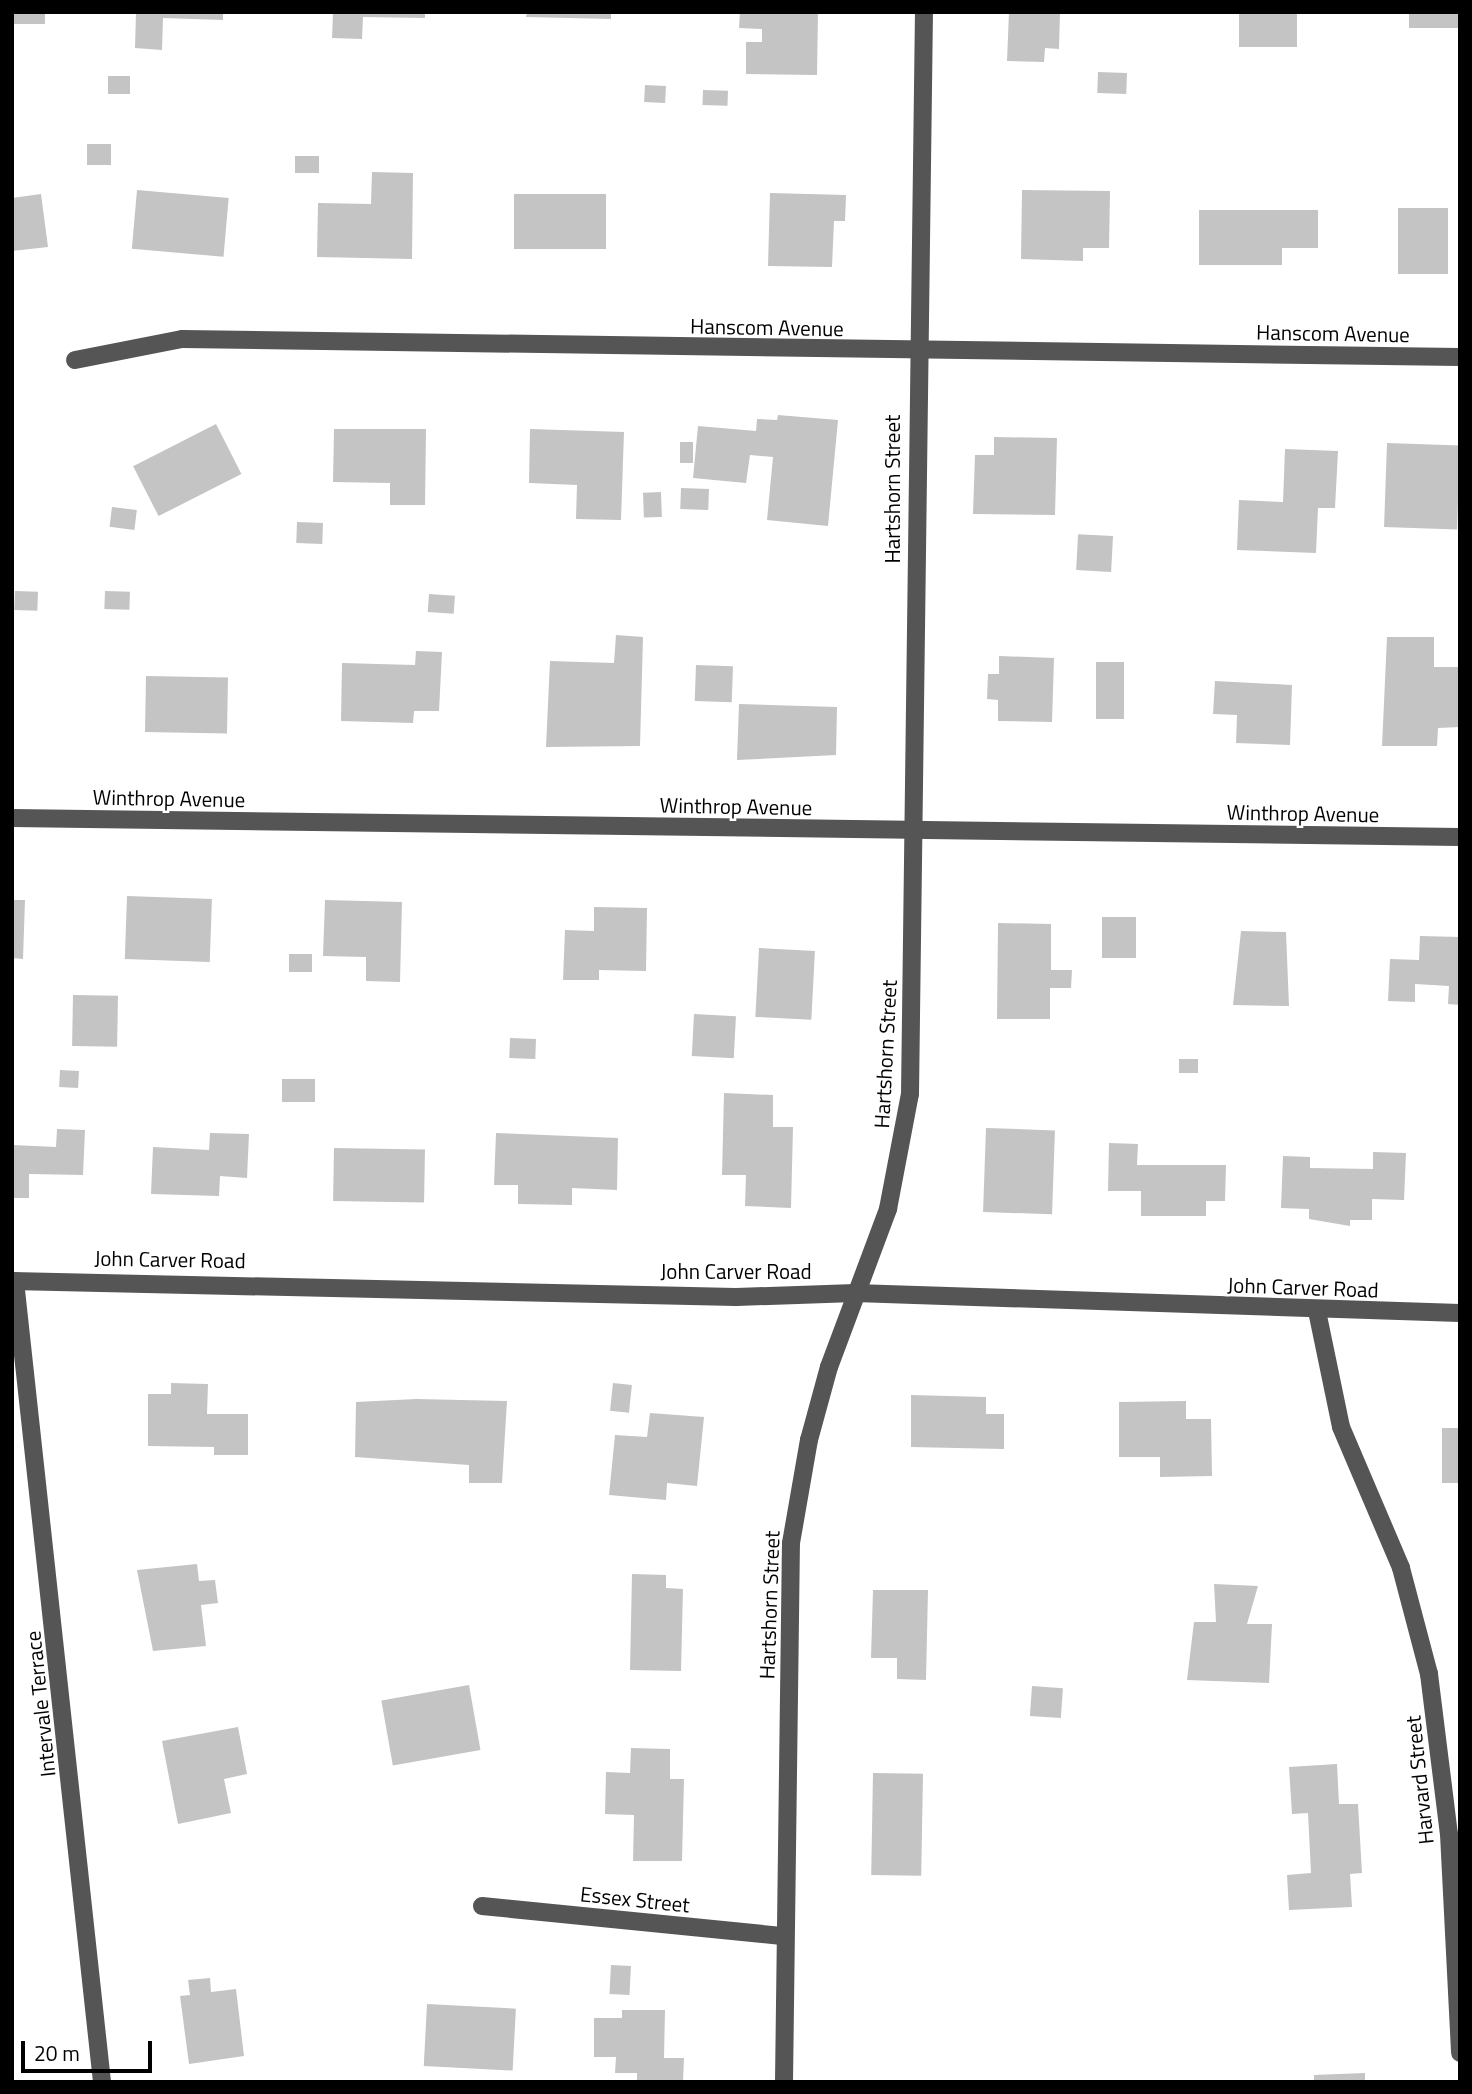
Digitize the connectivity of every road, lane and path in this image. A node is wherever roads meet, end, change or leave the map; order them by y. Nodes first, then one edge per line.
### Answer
1 (924, 12) edge
2 (915, 352) junction
3 (1460, 357) edge
4 (75, 360) dead end
5 (12, 818) edge
6 (914, 831) junction
7 (1460, 838) edge
8 (13, 1281) edge
9 (855, 1293) junction
10 (1317, 1311) junction
11 (1460, 1313) edge
12 (482, 1906) dead end
13 (785, 1936) junction
14 (1460, 2053) edge
15 (102, 2082) edge
16 (784, 2082) edge

1 - 2 street, Hartshorn Street
2 - 3 street, Hanscom Avenue
2 - 4 street, Hanscom Avenue
2 - 6 street, Hartshorn Street
5 - 6 street, Winthrop Avenue
6 - 7 street, Winthrop Avenue
6 - 9 street, Hartshorn Street
8 - 9 street, John Carver Road
8 - 15 street, Intervale Terrace
9 - 10 street, John Carver Road
9 - 13 street, Hartshorn Street
10 - 11 street, John Carver Road
10 - 14 street, Harvard Street
12 - 13 street, Essex Street
13 - 16 street, Hartshorn Street

